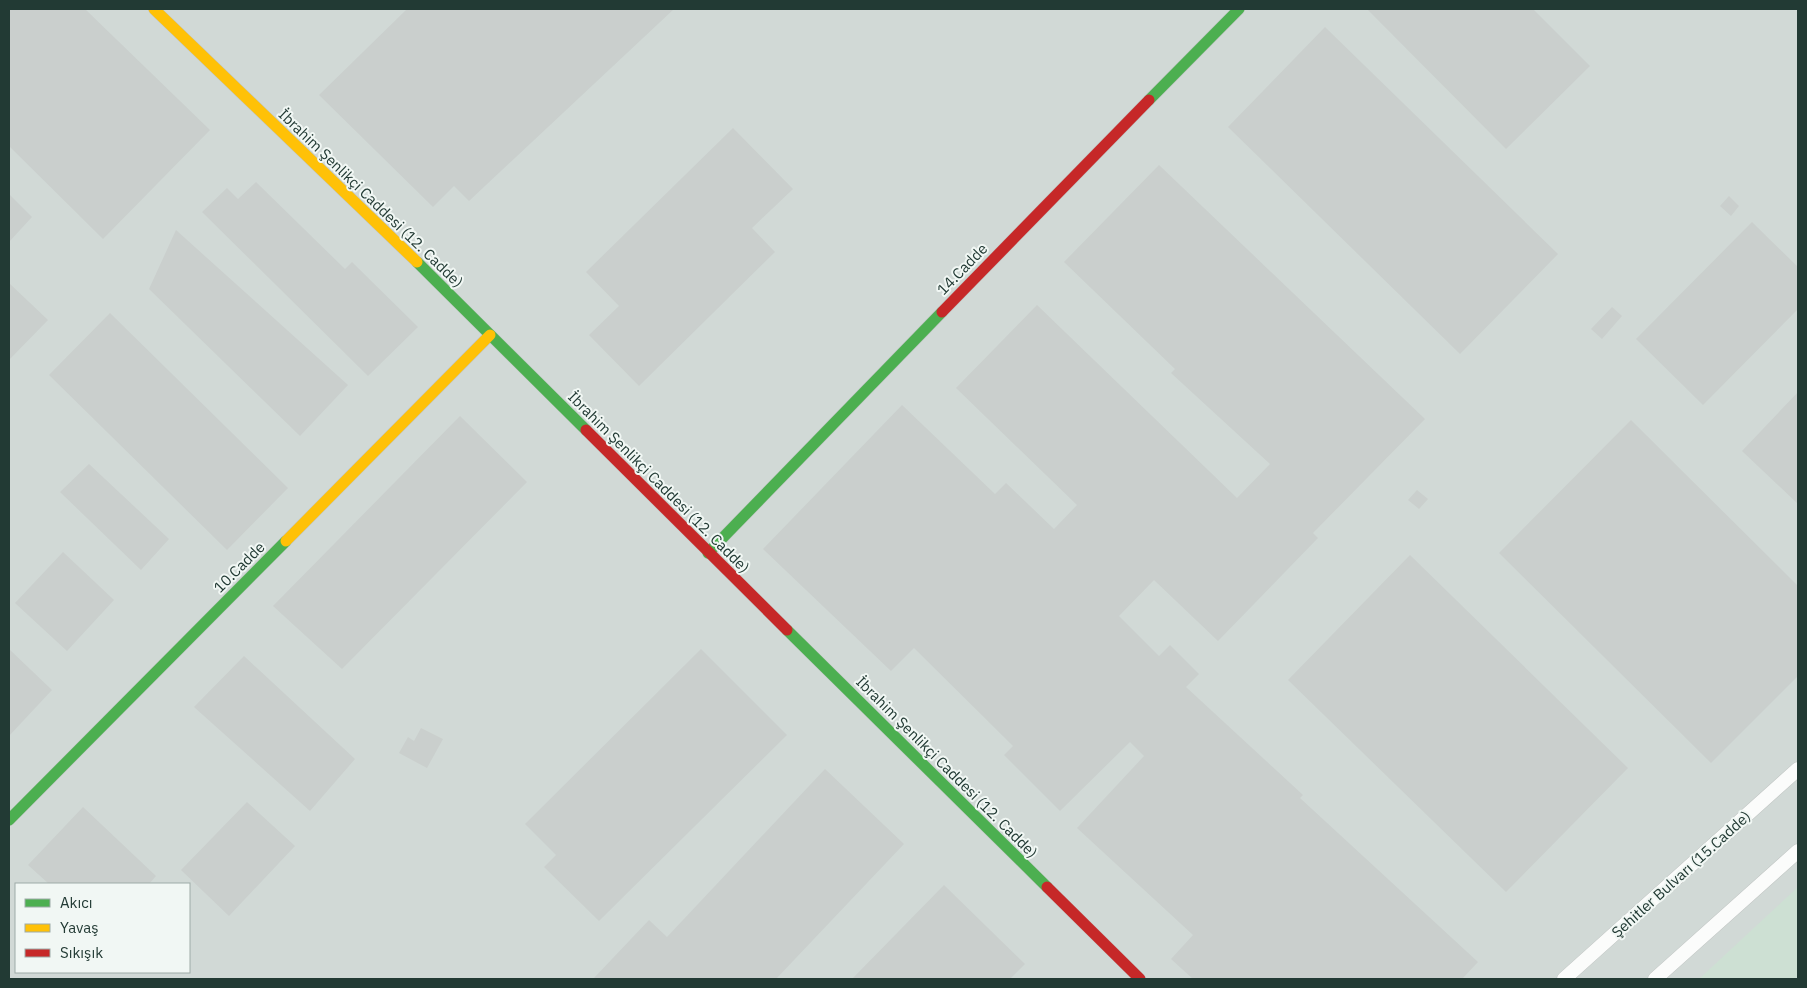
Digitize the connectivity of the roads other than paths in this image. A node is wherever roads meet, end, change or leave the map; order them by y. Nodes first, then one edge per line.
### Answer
1 (154, 9) edge
2 (1238, 9) edge
3 (490, 335) junction
4 (708, 553) junction
5 (1798, 769) edge
6 (9, 820) edge
7 (1798, 851) edge
8 (1140, 979) edge
9 (1564, 979) edge
10 (1655, 979) edge

1 - 3 street, İbrahim Şenlikçi Caddesi (12. Cadde)
2 - 4 street, 14.Cadde
3 - 4 street, İbrahim Şenlikçi Caddesi (12. Cadde)
3 - 6 street, 10.Cadde
4 - 8 street, İbrahim Şenlikçi Caddesi (12. Cadde)
5 - 9 street, Şehitler Bulvarı (15.Cadde)
7 - 10 street

